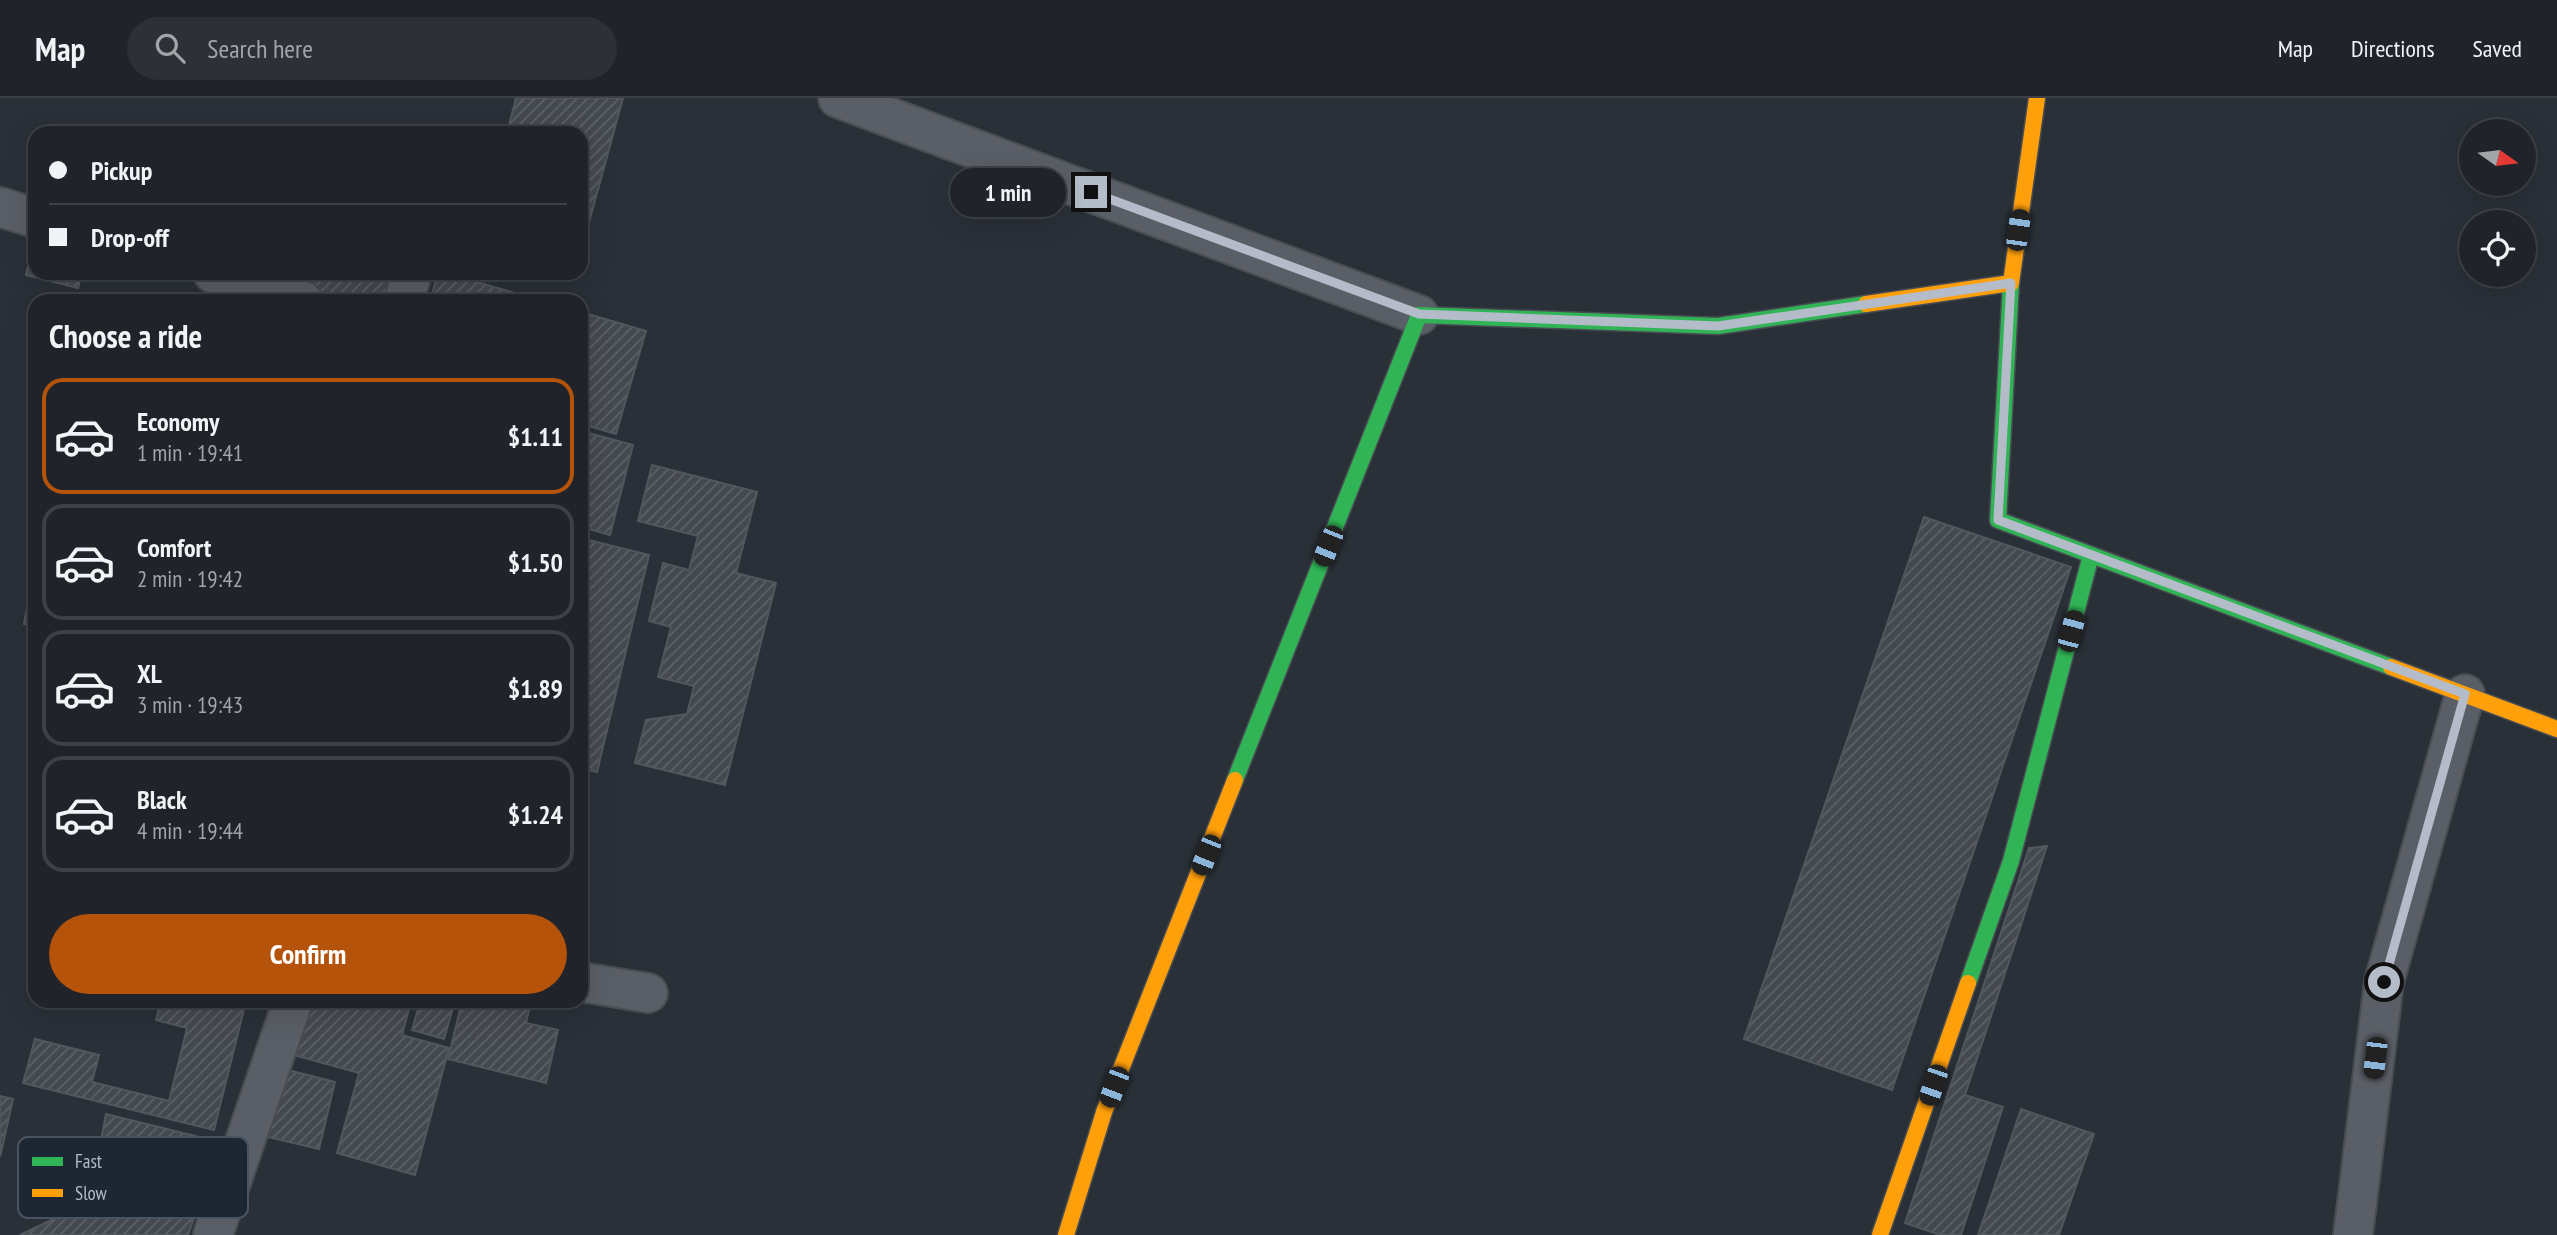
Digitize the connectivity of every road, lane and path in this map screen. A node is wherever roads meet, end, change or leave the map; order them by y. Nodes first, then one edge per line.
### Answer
1 (838, 98) edge
2 (2037, 98) edge
3 (0, 207) edge
4 (28, 216) edge
5 (236, 280) edge
6 (2011, 283) junction
7 (280, 294) edge
8 (1419, 314) junction
9 (2091, 555) junction
10 (2465, 694) junction
11 (2557, 729) edge
12 (588, 983) edge
13 (648, 993) dead end
14 (291, 1008) edge
15 (247, 1137) edge
16 (219, 1218) edge
17 (213, 1235) edge
18 (1066, 1235) edge
19 (1880, 1235) edge
20 (2353, 1235) edge

1 - 8 street
2 - 6 street
3 - 4 street
5 - 7 street
6 - 8 street
6 - 9 street
8 - 18 street
9 - 10 street
9 - 19 street
10 - 11 street
10 - 20 street
12 - 13 street
14 - 15 street
16 - 17 street

